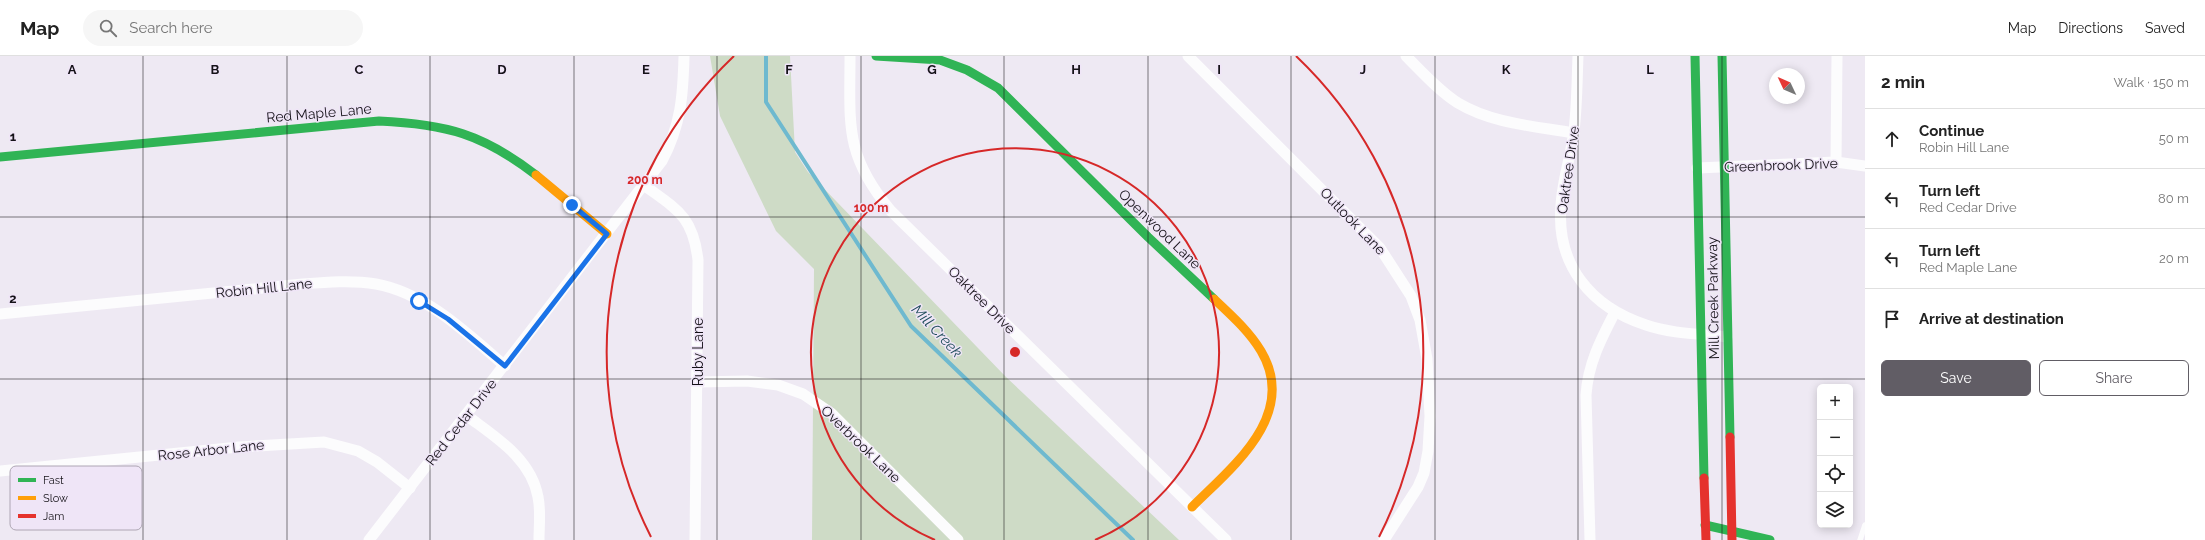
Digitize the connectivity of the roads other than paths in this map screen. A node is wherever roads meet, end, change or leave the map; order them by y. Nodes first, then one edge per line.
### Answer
1 (684, 56) edge
2 (850, 56) edge
3 (876, 56) edge
4 (1188, 56) edge
5 (1406, 56) edge
6 (1578, 56) edge
7 (1695, 56) edge
8 (1722, 56) edge
9 (1837, 56) edge
10 (1574, 132) junction
11 (0, 157) edge
12 (1836, 162) junction
13 (1865, 166) edge
14 (1724, 167) junction
15 (1697, 168) junction
16 (645, 186) junction
17 (607, 234) junction
18 (1615, 312) junction
19 (0, 314) edge
20 (1700, 334) junction
21 (1727, 337) junction
22 (505, 366) junction
23 (698, 382) junction
24 (466, 416) junction
25 (50, 466) edge
26 (10, 470) edge
27 (0, 471) edge
28 (410, 488) junction
29 (1192, 507) junction
30 (1705, 525) junction
31 (1865, 525) edge
32 (1732, 536) edge
33 (369, 540) edge
34 (538, 540) edge
35 (695, 540) edge
36 (958, 540) edge
37 (1226, 540) edge
38 (1384, 540) edge
39 (1590, 540) edge
40 (1706, 540) edge
41 (1770, 540) edge
42 (1860, 540) edge

1 - 16 street, Red Cedar Drive
2 - 29 street, Oaktree Drive
3 - 29 street, Openwood Lane
4 - 38 street, Outlook Lane
5 - 10 street
6 - 10 street, Oaktree Drive
7 - 15 street, Mill Creek Parkway
8 - 14 street, Mill Creek Parkway
9 - 12 street
10 - 18 street, Oaktree Drive
11 - 17 street, Red Maple Lane
12 - 13 street, Greenbrook Drive
12 - 14 street, Greenbrook Drive
14 - 15 street, Greenbrook Drive
14 - 21 street, Mill Creek Parkway
15 - 20 street, Mill Creek Parkway
16 - 17 street, Red Cedar Drive
16 - 23 street, Ruby Lane
17 - 22 street, Red Cedar Drive
18 - 20 street, Oaktree Drive
18 - 39 street
19 - 22 street, Robin Hill Lane
20 - 21 street, Oaktree Drive
20 - 30 street, Mill Creek Parkway
21 - 32 street, Mill Creek Parkway
22 - 24 street, Red Cedar Drive
23 - 35 street, Ruby Lane
23 - 36 street, Overbrook Lane
24 - 28 street, Red Cedar Drive
24 - 34 street
25 - 28 street, Rose Arbor Lane
26 - 27 street, Rose Arbor Lane
28 - 33 street, Red Cedar Drive
29 - 37 street, Oaktree Drive
30 - 32 street
30 - 40 street, Mill Creek Parkway
31 - 42 lane
32 - 41 street

